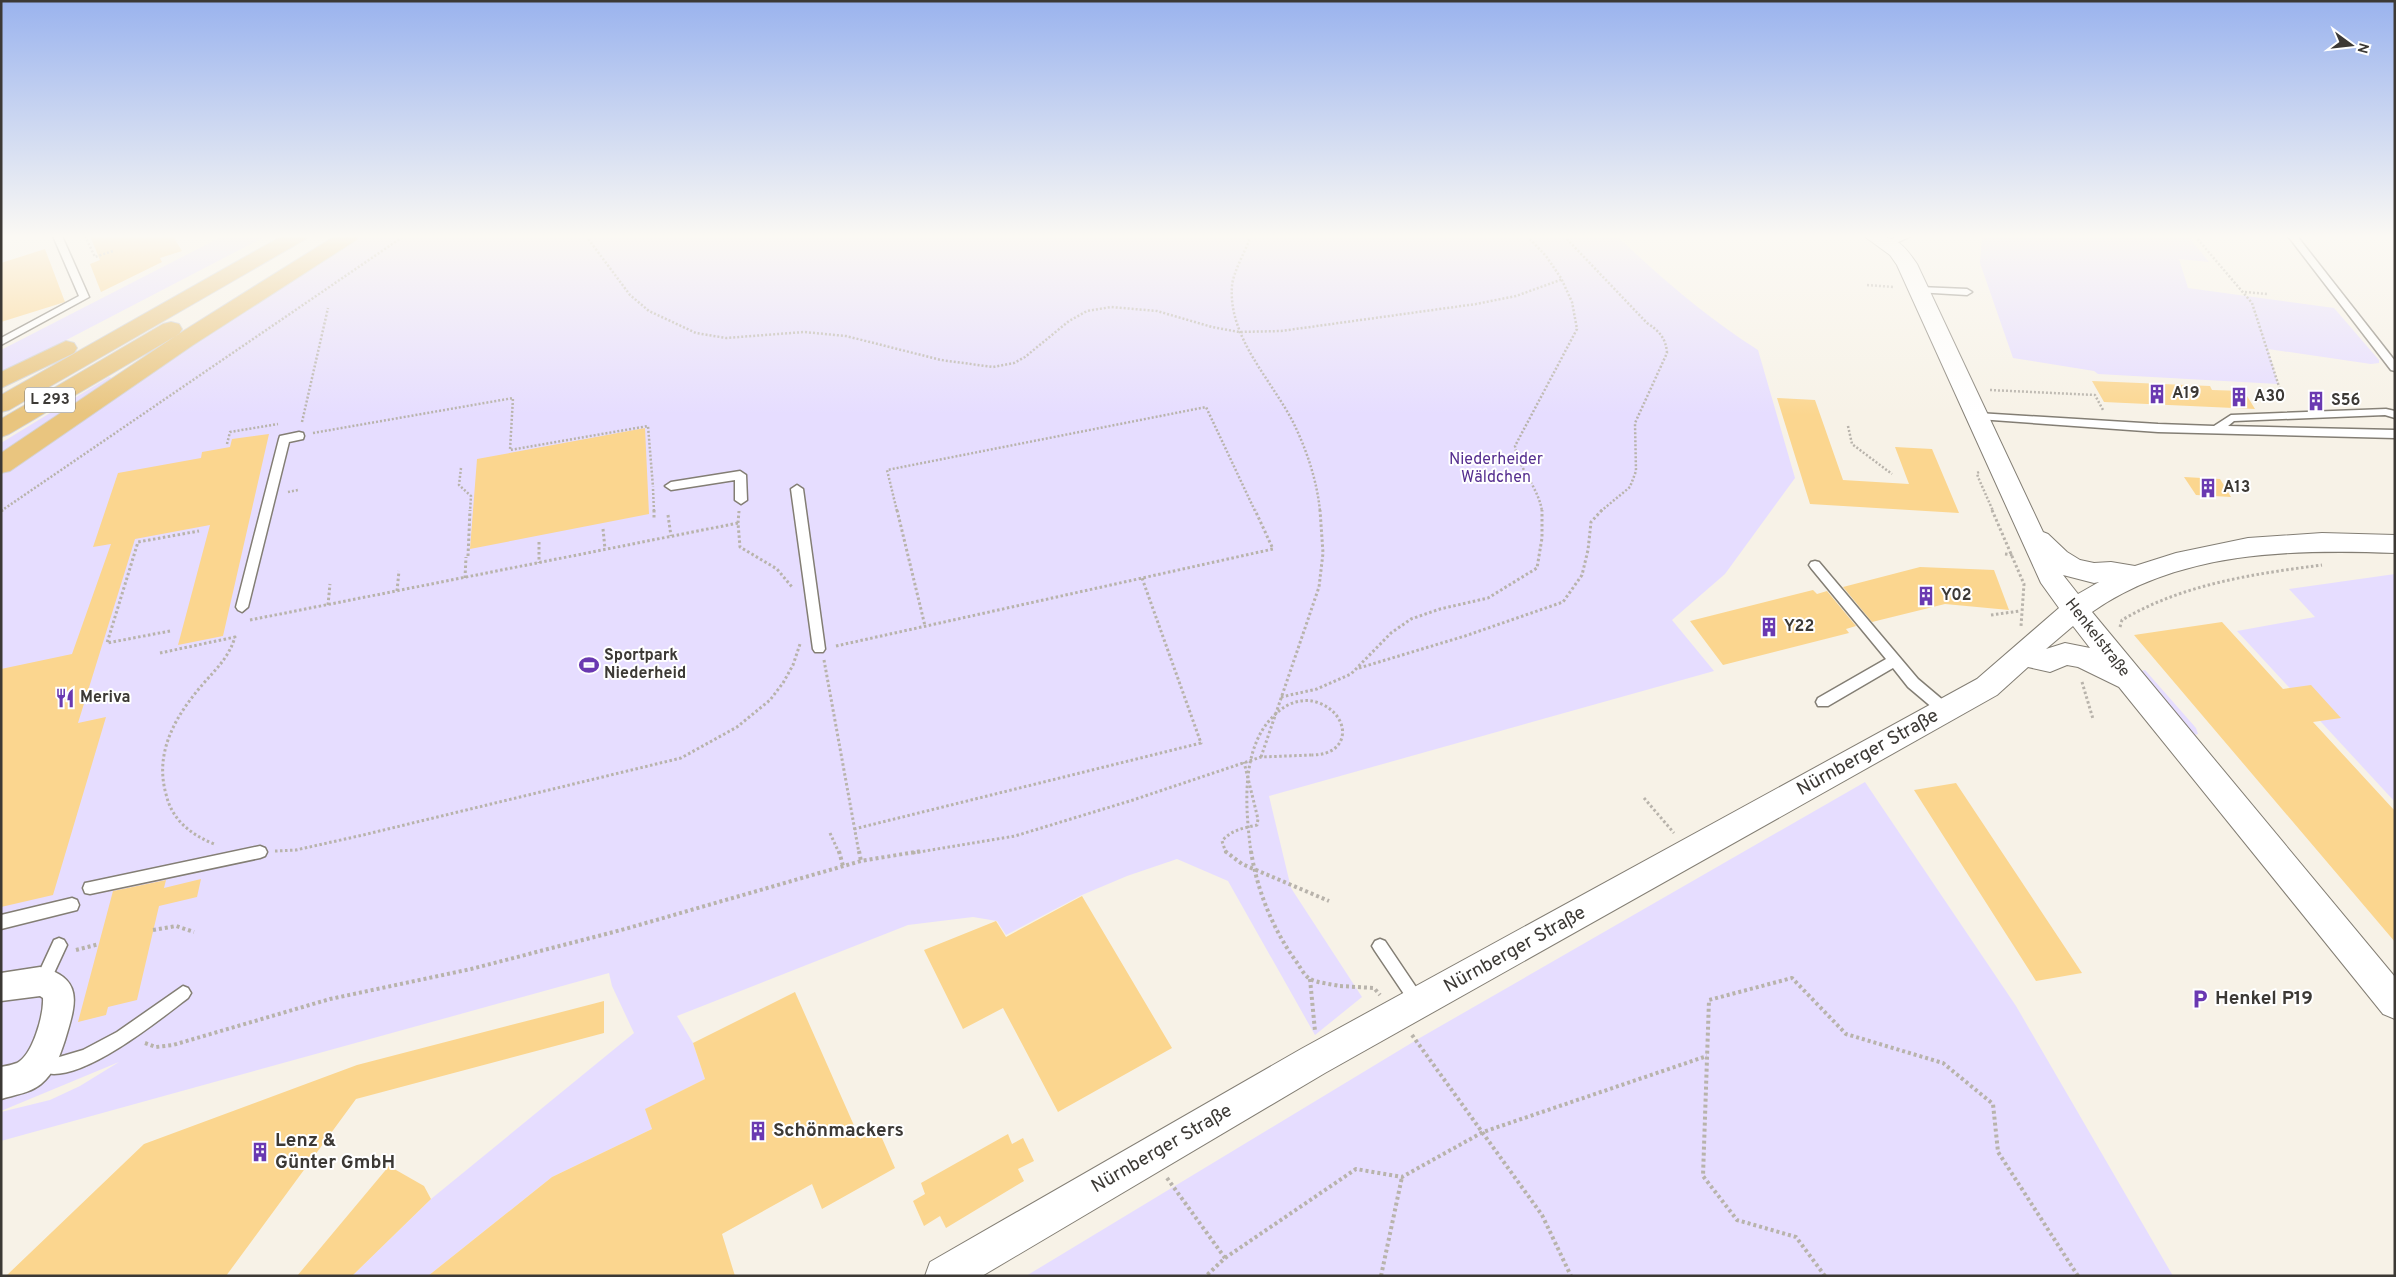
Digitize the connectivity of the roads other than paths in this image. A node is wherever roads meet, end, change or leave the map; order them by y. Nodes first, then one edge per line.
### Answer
1 (83, 296) edge
2 (164, 296) edge
3 (193, 296) edge
4 (228, 296) edge
5 (255, 296) edge
6 (1922, 296) edge
7 (2339, 296) edge
8 (1, 342) edge
9 (2395, 368) edge
10 (1, 381) edge
11 (1, 406) edge
12 (2395, 415) edge
13 (1978, 416) junction
14 (1, 429) edge
15 (2216, 430) junction
16 (2395, 434) edge
17 (299, 436) road end
18 (1, 465) edge
19 (671, 486) road end
20 (797, 489) dead end
21 (741, 500) dead end
22 (2031, 534) junction
23 (2395, 544) edge
24 (1815, 565) dead end
25 (2138, 575) junction
26 (242, 607) dead end
27 (2075, 611) junction
28 (821, 649) road end
29 (2024, 655) junction
30 (1894, 661) junction
31 (2130, 680) junction
32 (1823, 702) dead end
33 (1945, 710) junction
34 (260, 852) road end
35 (90, 888) dead end
36 (72, 906) dead end
37 (1, 922) edge
38 (59, 944) dead end
39 (1380, 946) dead end
40 (43, 981) junction
41 (1, 987) edge
42 (183, 993) dead end
43 (2395, 1003) edge
44 (1408, 1010) junction
45 (41, 1062) junction
46 (1, 1083) edge
47 (944, 1276) edge

1 - 8 lane
2 - 10 highway
3 - 11 highway, L 293
4 - 14 highway, L 293
5 - 18 highway
6 - 13 main road, Henkelstraße
7 - 9 lane
12 - 15 lane
13 - 15 lane
13 - 22 main road, Henkelstraße
15 - 16 lane
17 - 26 lane
19 - 21 lane
20 - 28 lane
22 - 25 main road
22 - 27 main road, Henkelstraße
23 - 25 main road, Nürnberger Straße
24 - 30 lane
25 - 27 main road, Nürnberger Straße
27 - 29 main road, Nürnberger Straße
27 - 31 main road, Henkelstraße
29 - 31 main road
29 - 33 main road, Nürnberger Straße
30 - 32 lane
30 - 33 lane
31 - 43 main road, Henkelstraße
33 - 44 main road, Nürnberger Straße
34 - 35 lane
36 - 37 lane
38 - 40 lane
39 - 44 lane
40 - 41 street
40 - 45 street
42 - 45 lane
44 - 47 main road, Nürnberger Straße
45 - 46 street

